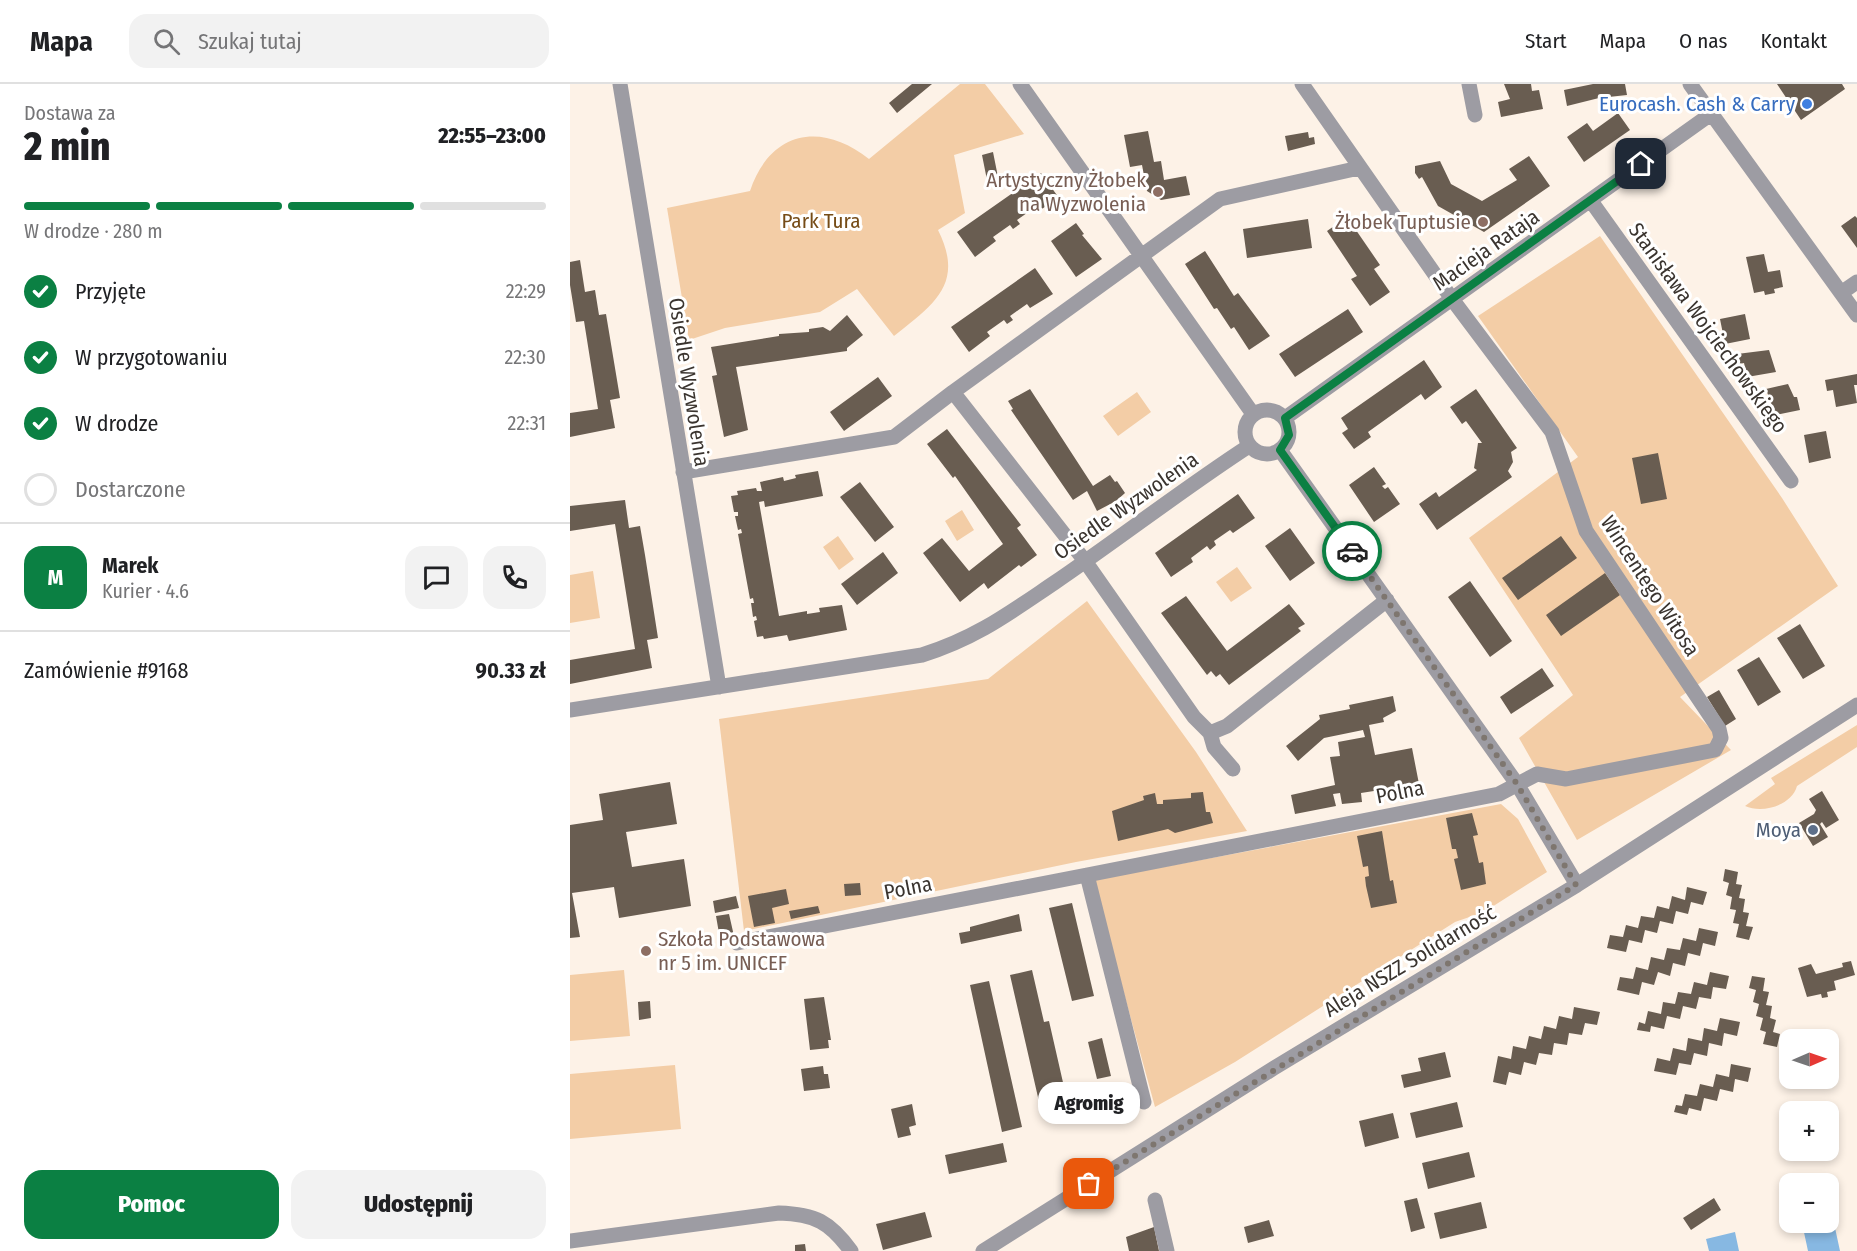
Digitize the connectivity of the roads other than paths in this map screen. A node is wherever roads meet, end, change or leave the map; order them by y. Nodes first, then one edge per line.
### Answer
1 (620, 84) edge
2 (1020, 84) edge
3 (1302, 84) edge
4 (1469, 84) edge
5 (1690, 84) edge
6 (1711, 114) junction
7 (1475, 115) dead end
8 (1359, 168) junction
9 (1591, 201) junction
10 (1142, 255) junction
11 (1857, 282) edge
12 (1841, 293) junction
13 (1452, 299) junction
14 (1857, 315) edge
15 (953, 392) junction
16 (1253, 414) junction
17 (1285, 418) junction
18 (1249, 446) junction
19 (1280, 450) junction
20 (683, 472) junction
21 (1791, 481) dead end
22 (1085, 561) junction
23 (1387, 600) junction
24 (719, 687) junction
25 (1857, 705) edge
26 (570, 710) edge
27 (1210, 733) junction
28 (1715, 750) joint
29 (1233, 769) dead end
30 (1517, 784) junction
31 (1088, 875) junction
32 (1576, 885) junction
33 (737, 943) dead end
34 (1144, 1102) dead end
35 (1155, 1200) dead end
36 (578, 1244) edge
37 (851, 1251) edge
38 (983, 1251) edge
39 (1167, 1251) edge

1 - 20 street, Osiedle Wyzwolenia
2 - 10 street
3 - 8 street, Wincentego Witosa
4 - 7 street
5 - 6 street
6 - 9 street, Macieja Rataja
6 - 12 street
8 - 10 street
8 - 13 street, Wincentego Witosa
9 - 13 street, Macieja Rataja
9 - 21 street, Stanisława Wojciechowskiego
10 - 15 street
10 - 16 street
11 - 12 street
12 - 14 street
13 - 17 street, Macieja Rataja
13 - 28 street, Wincentego Witosa
15 - 20 street
15 - 22 street
16 - 17 street
16 - 18 street
17 - 19 street
18 - 19 street
18 - 22 street, Osiedle Wyzwolenia
19 - 23 street
20 - 24 street, Osiedle Wyzwolenia
22 - 24 street, Osiedle Wyzwolenia
22 - 27 street
23 - 27 street
23 - 30 street
24 - 26 street, Osiedle Wyzwolenia
25 - 32 street, Aleja NSZZ Solidarność
27 - 29 street
28 - 30 street, Polna
30 - 31 street, Polna
30 - 32 street
31 - 33 street, Polna
31 - 34 street
32 - 38 street, Aleja NSZZ Solidarność
35 - 39 street
36 - 37 street

